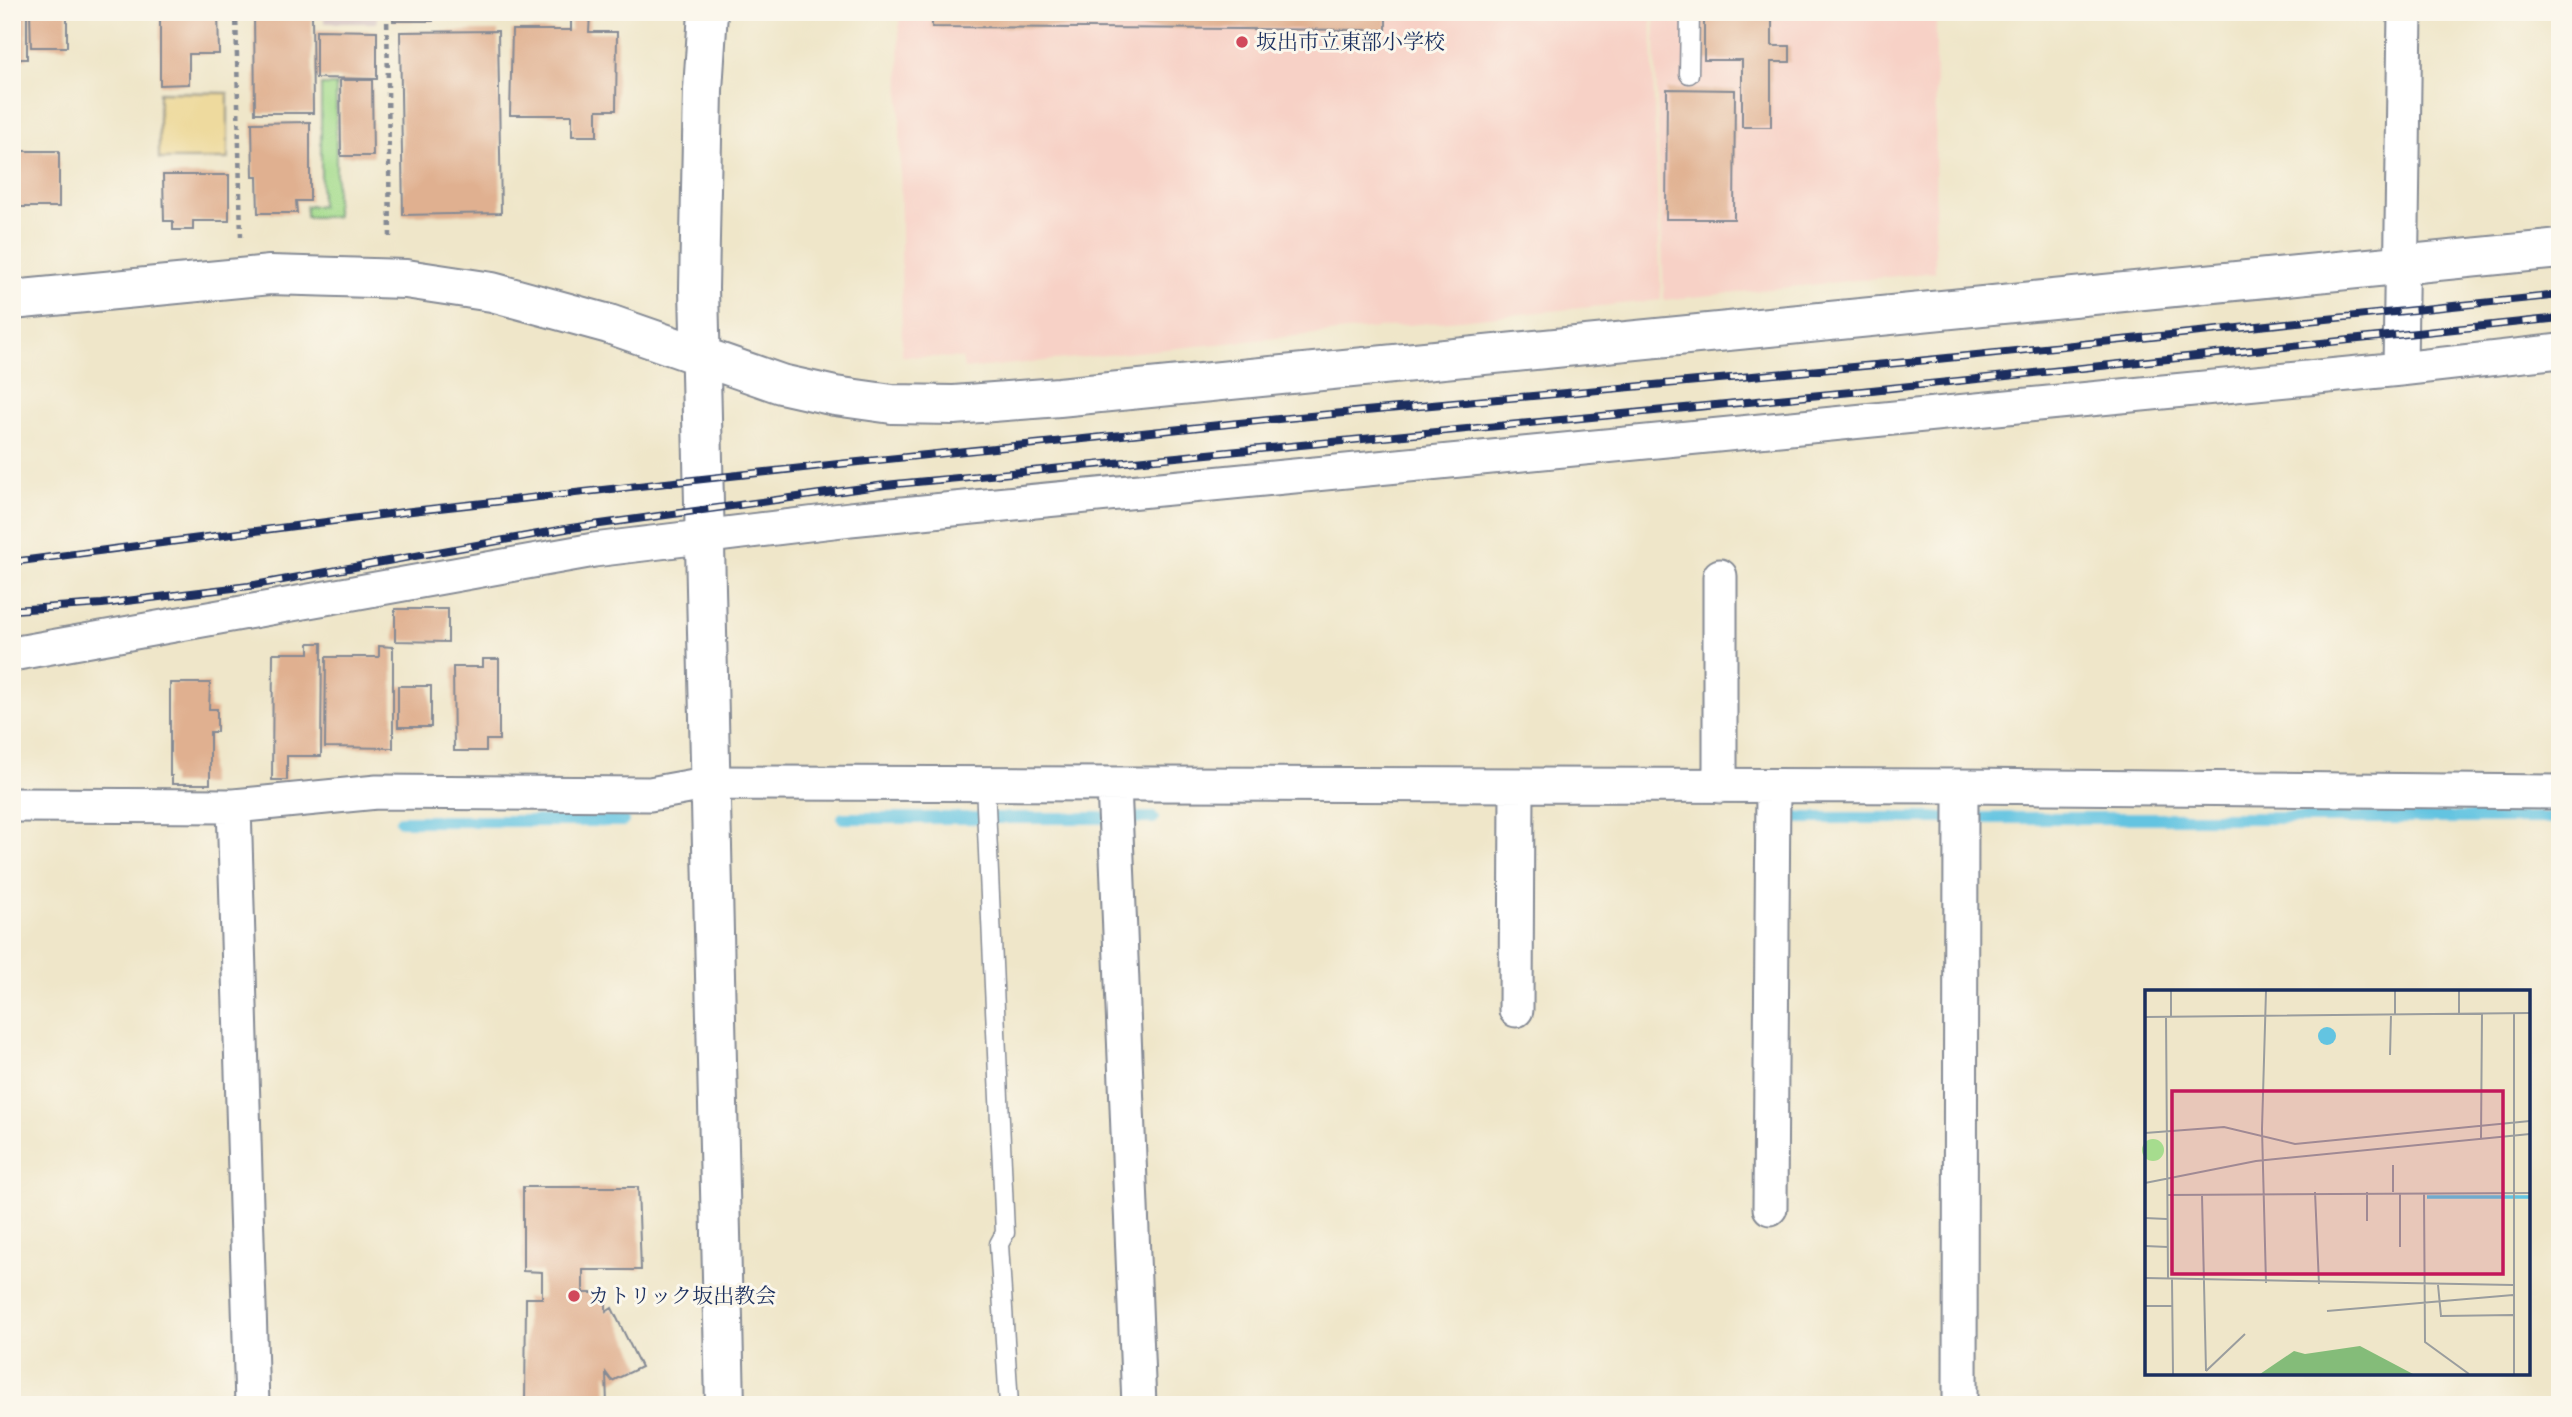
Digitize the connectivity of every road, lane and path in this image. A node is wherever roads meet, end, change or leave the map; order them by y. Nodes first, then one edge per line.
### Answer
1 (236, 12) edge
2 (387, 12) edge
3 (708, 12) edge
4 (1690, 12) edge
5 (2405, 12) edge
6 (1689, 74) dead end
7 (390, 238) dead end
8 (2560, 249) edge
9 (2403, 264) junction
10 (242, 278) junction
11 (12, 300) edge
12 (2560, 351) edge
13 (702, 356) junction
14 (2400, 369) junction
15 (705, 535) junction
16 (1720, 576) dead end
17 (12, 654) edge
18 (711, 783) junction
19 (1517, 786) junction
20 (1720, 786) junction
21 (1961, 789) junction
22 (2560, 792) edge
23 (986, 795) junction
24 (1114, 804) junction
25 (12, 805) edge
26 (234, 806) junction
27 (1773, 808) junction
28 (1516, 1010) dead end
29 (1770, 1208) dead end
30 (252, 1405) edge
31 (725, 1405) edge
32 (1009, 1405) edge
33 (1139, 1405) edge
34 (1960, 1405) edge

1 - 10 path
2 - 7 path
3 - 13 street
4 - 6 lane
5 - 9 street
8 - 9 street
9 - 13 street
9 - 14 street
10 - 11 street
10 - 13 street
12 - 14 street
13 - 15 street
14 - 15 street
15 - 17 street
15 - 18 street
16 - 20 street
18 - 23 street
18 - 26 street
18 - 31 street
19 - 20 street
19 - 24 street
19 - 28 street
20 - 27 street
21 - 22 street
21 - 27 street
21 - 34 street
23 - 24 street
23 - 32 lane
24 - 33 street
25 - 26 street
26 - 30 street
27 - 29 street

